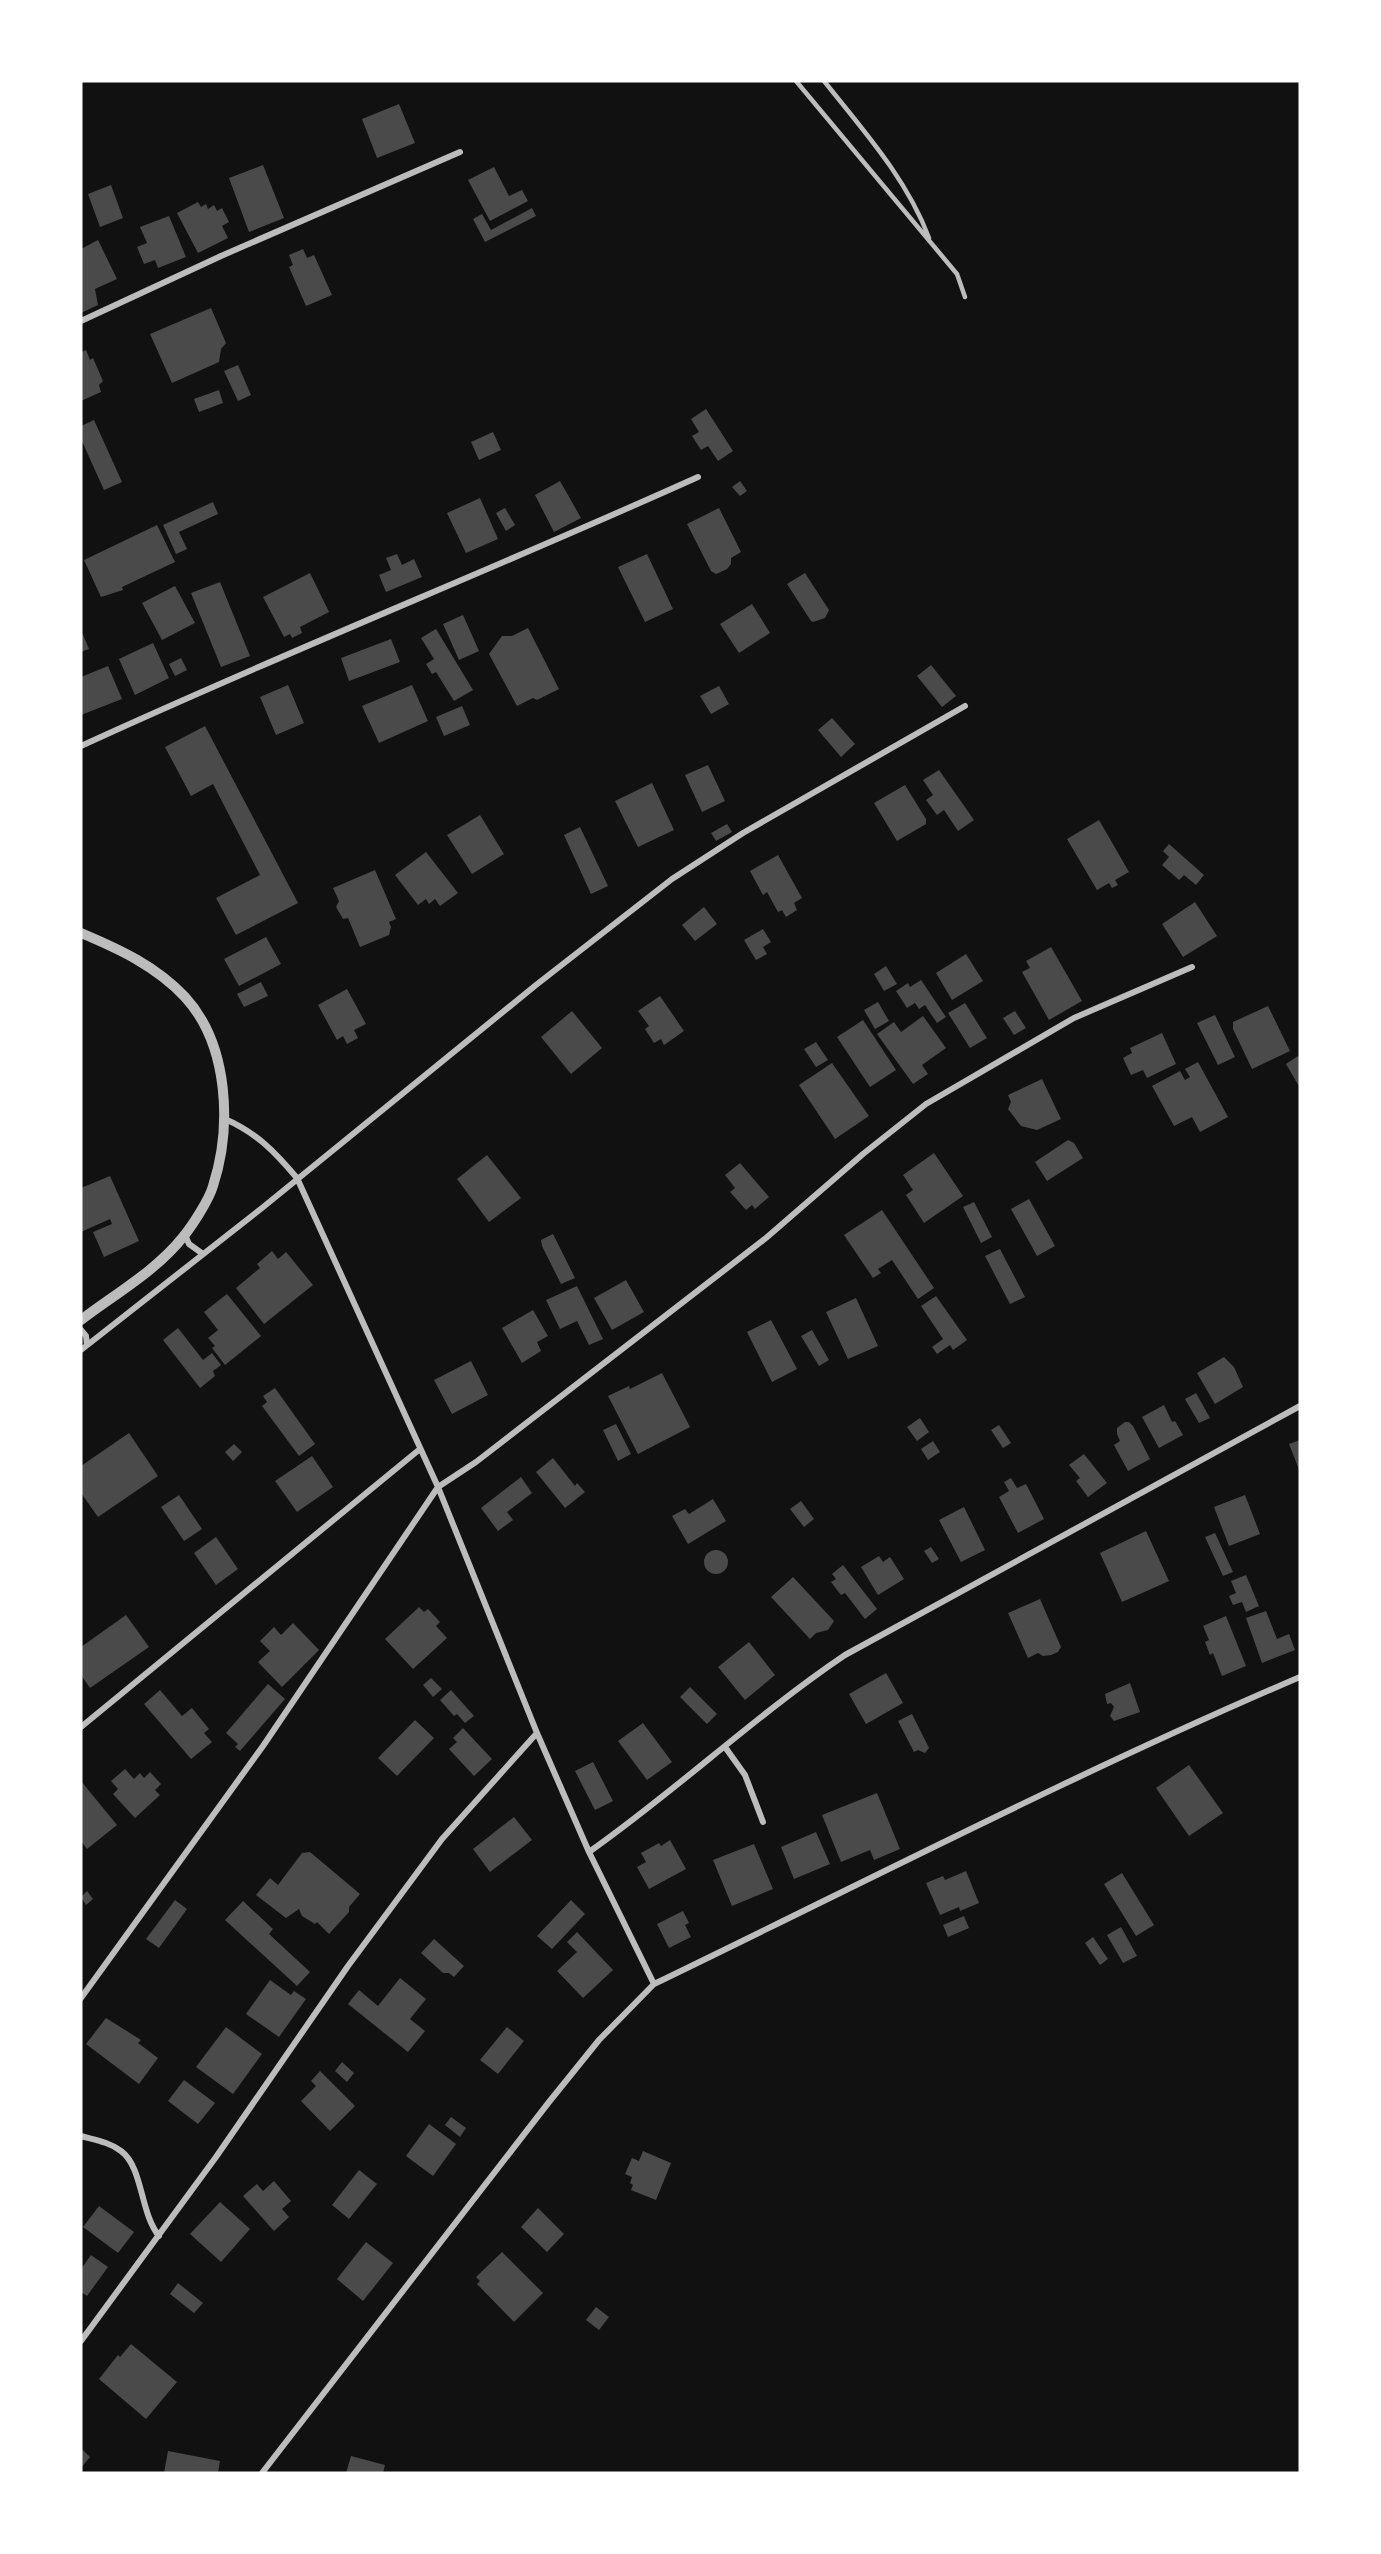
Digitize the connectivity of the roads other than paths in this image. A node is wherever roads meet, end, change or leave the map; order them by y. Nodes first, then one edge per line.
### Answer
1 (796, 81) edge
2 (825, 81) edge
3 (460, 153) dead end
4 (931, 243) junction
5 (965, 297) dead end
6 (81, 321) edge
7 (698, 477) dead end
8 (966, 706) dead end
9 (81, 746) edge
10 (81, 933) edge
11 (1192, 968) dead end
12 (225, 1119) junction
13 (297, 1178) junction
14 (185, 1235) junction
15 (203, 1254) junction
16 (81, 1320) edge
17 (81, 1330) edge
18 (84, 1347) edge
19 (1300, 1406) edge
20 (420, 1449) junction
21 (438, 1487) junction
22 (1300, 1677) edge
23 (81, 1726) edge
24 (537, 1733) junction
25 (725, 1747) junction
26 (763, 1822) dead end
27 (589, 1852) junction
28 (654, 1984) junction
29 (81, 1998) edge
30 (81, 2136) edge
31 (159, 2236) junction
32 (81, 2341) edge
33 (262, 2473) edge

1 - 4 lane
2 - 4 lane
3 - 6 street
4 - 5 lane
7 - 9 street
8 - 13 street
10 - 12 street
11 - 21 street
12 - 13 street
12 - 14 street
13 - 15 street
13 - 20 street
14 - 15 street
14 - 16 street
15 - 18 street
17 - 18 street
19 - 25 street
20 - 21 street
20 - 23 street
21 - 24 street
21 - 29 street
22 - 28 street
24 - 27 street
24 - 31 street
25 - 26 street
25 - 27 street
27 - 28 street
28 - 33 street
30 - 31 street
31 - 32 street

